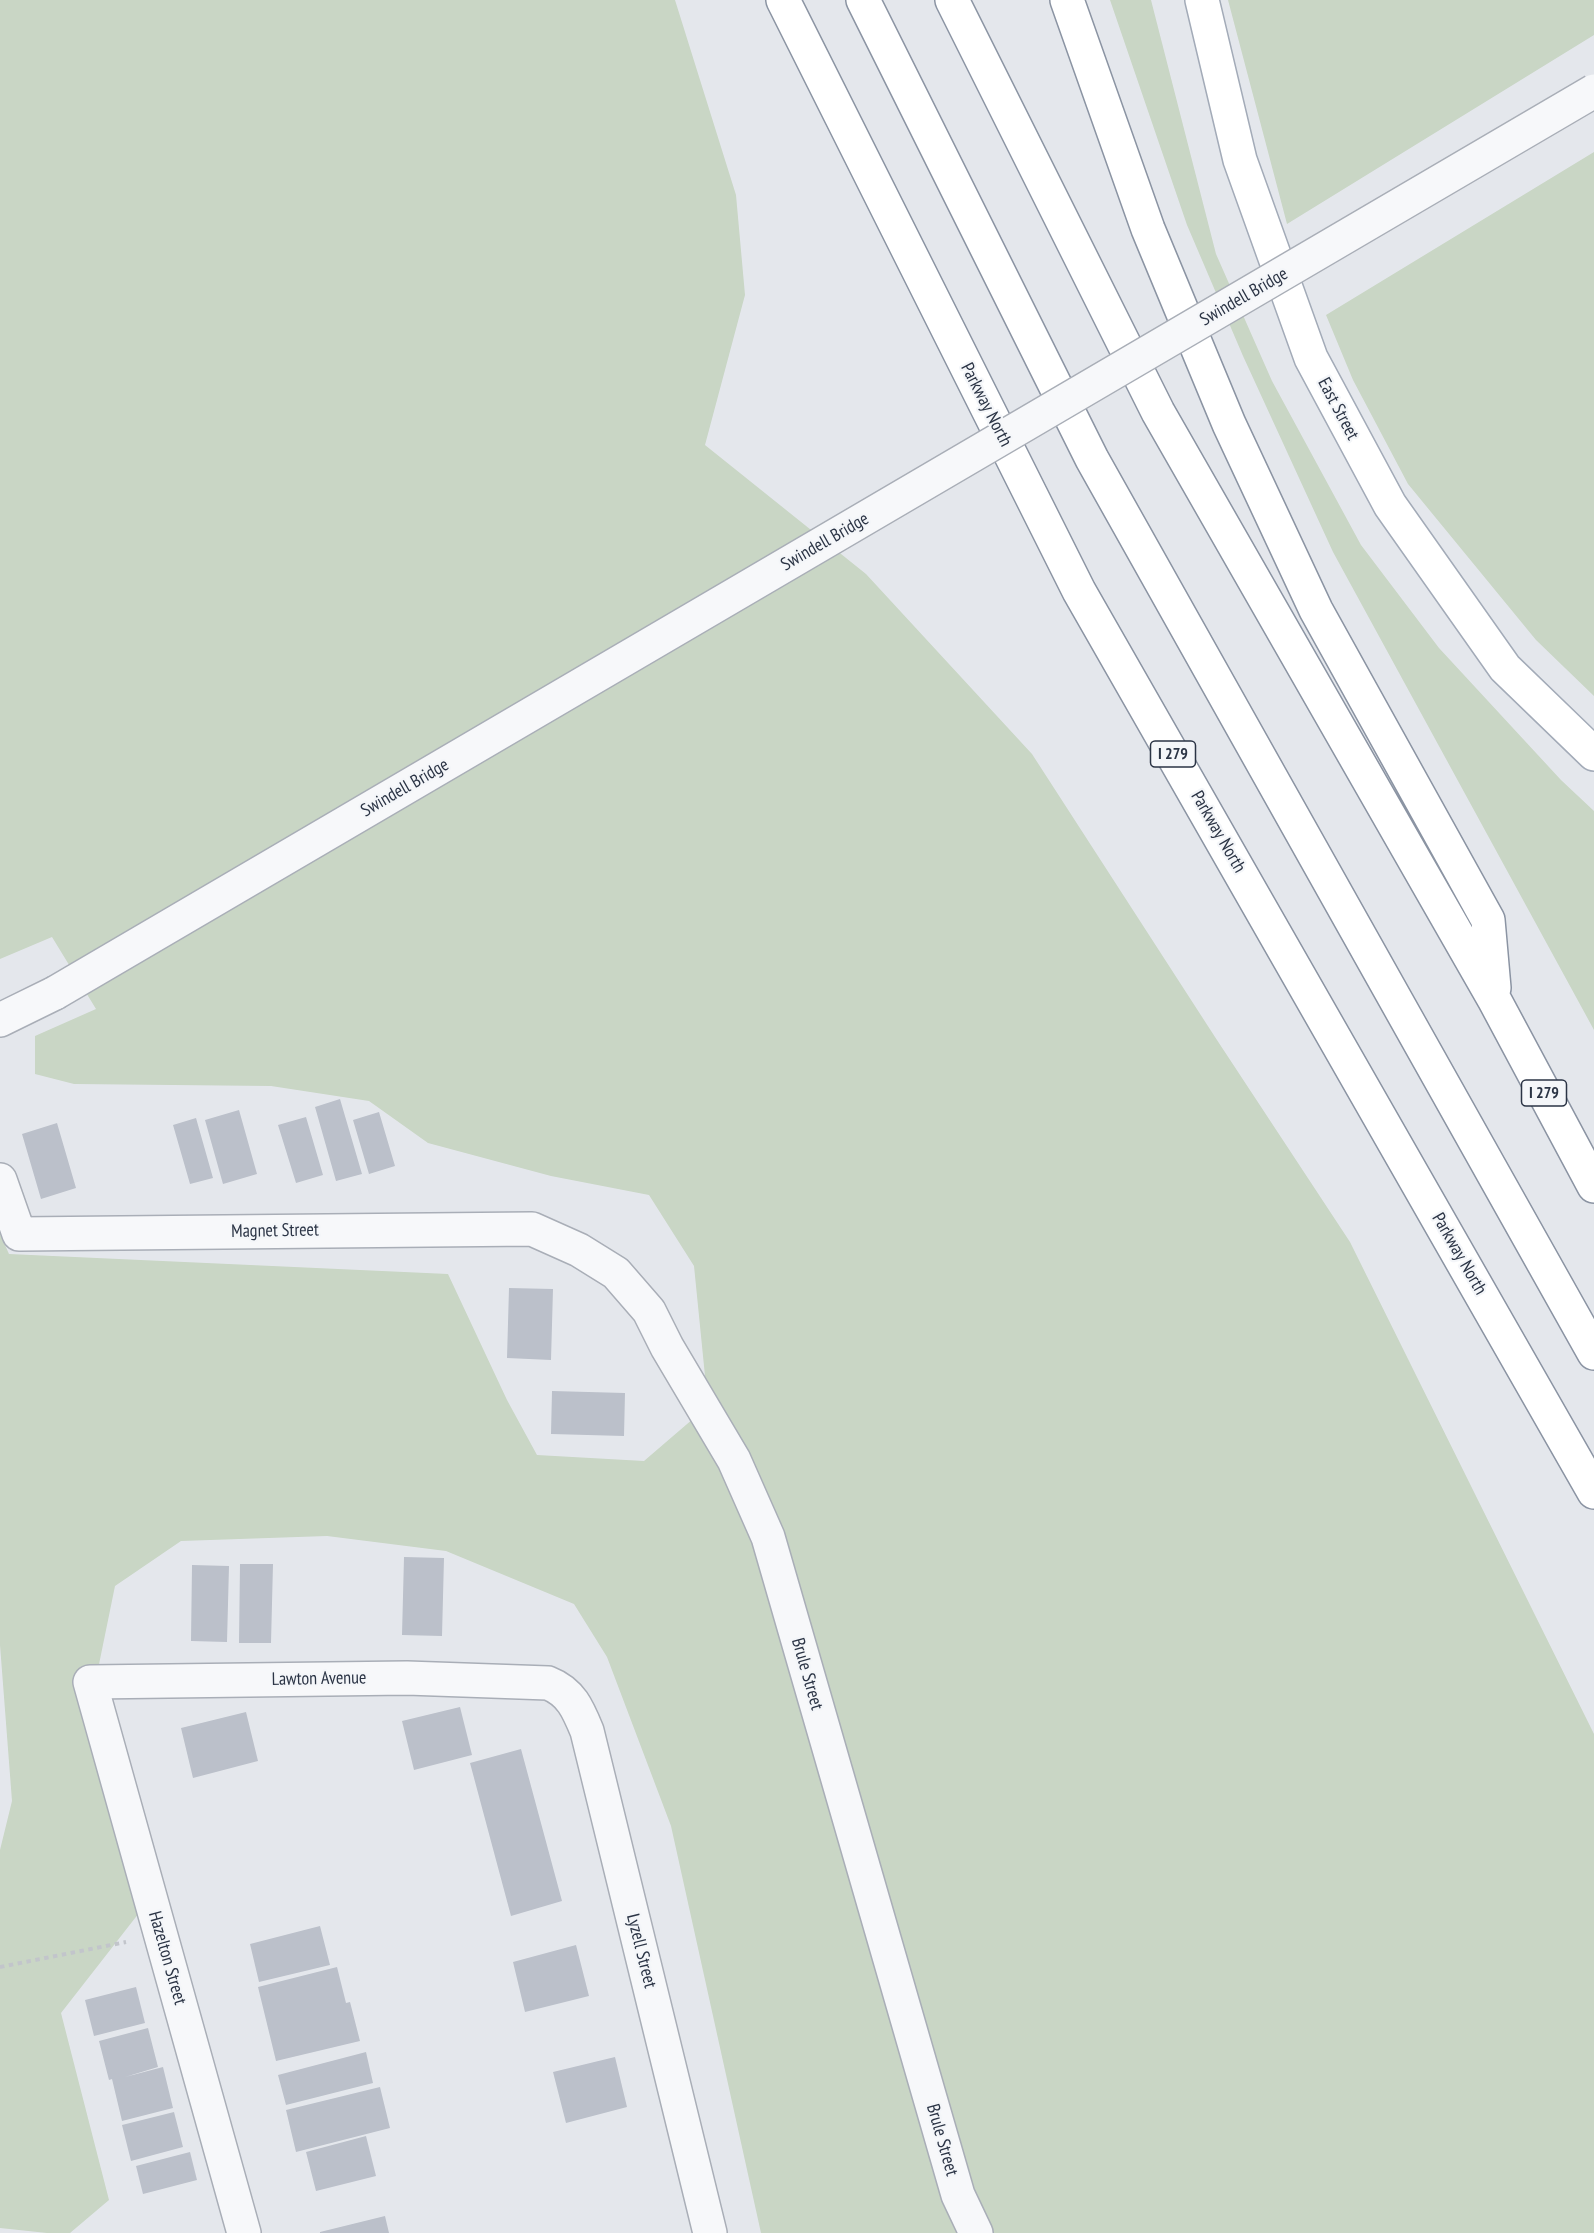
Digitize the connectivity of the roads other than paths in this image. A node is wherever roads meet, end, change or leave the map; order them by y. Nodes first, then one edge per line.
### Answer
1 (783, 0) edge
2 (863, 0) edge
3 (952, 0) edge
4 (1067, 0) edge
5 (1202, 0) edge
6 (1594, 92) edge
7 (1594, 754) edge
8 (1494, 999) junction
9 (0, 1020) edge
10 (0, 1180) edge
11 (1594, 1186) edge
12 (532, 1228) joint
13 (1594, 1353) edge
14 (1594, 1492) edge
15 (90, 1682) joint
16 (548, 1683) joint
17 (244, 2233) edge
18 (710, 2233) edge
19 (976, 2233) edge

1 - 14 main road, Parkway North / I 279
2 - 13 main road
3 - 8 main road, I 279
4 - 8 main road
5 - 7 main road, East Street
6 - 9 street, Swindell Bridge, bridge
8 - 11 main road, I 279
10 - 12 street, Magnet Street
12 - 19 street, Brule Street
15 - 16 street, Lawton Avenue
15 - 17 street, Hazelton Street
16 - 18 street, Lyzell Street

